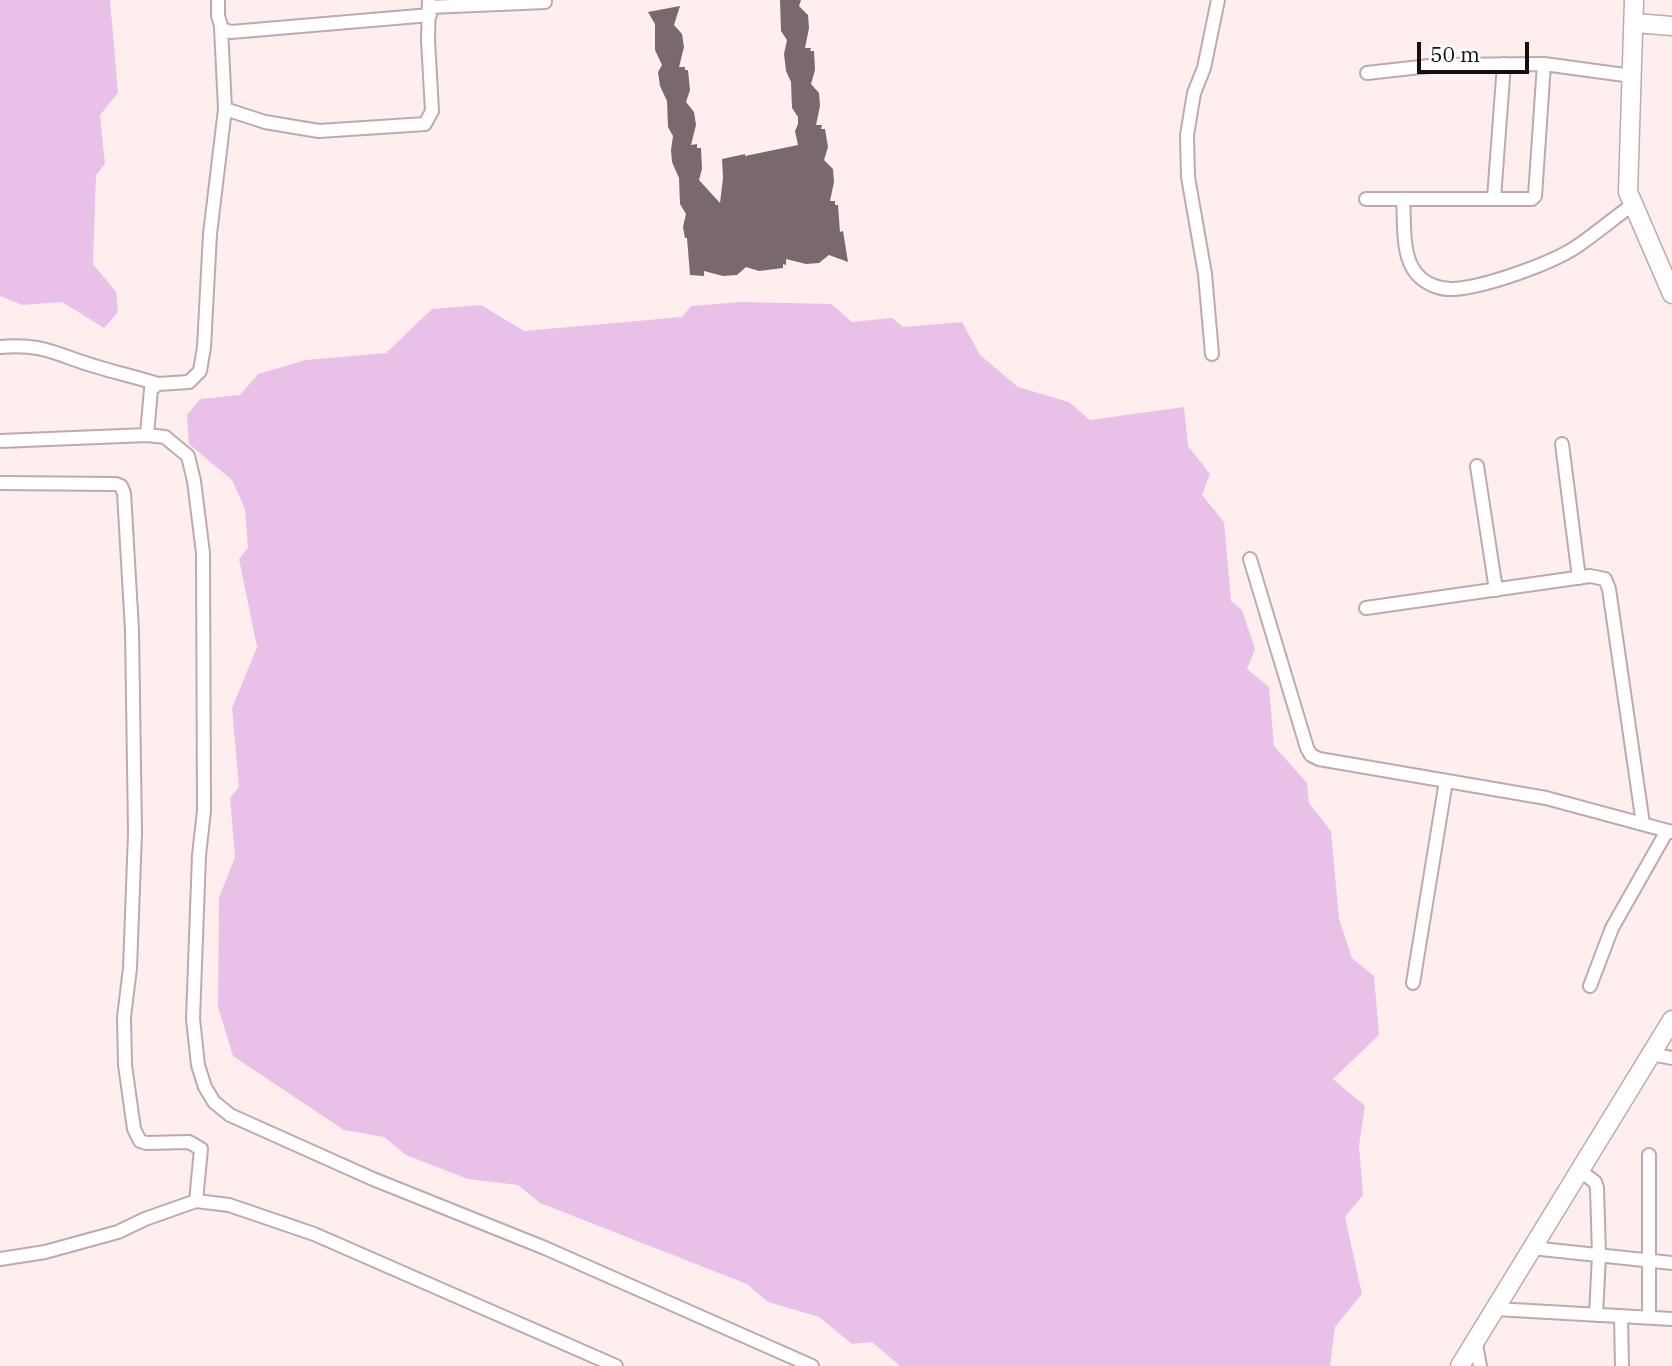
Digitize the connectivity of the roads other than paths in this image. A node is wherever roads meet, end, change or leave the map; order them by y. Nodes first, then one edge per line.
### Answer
1 (218, 0) edge
2 (1218, 0) edge
3 (1634, 0) edge
4 (545, 2) dead end
5 (430, 7) edge
6 (1635, 23) junction
7 (1672, 26) edge
8 (221, 29) junction
9 (1504, 64) junction
10 (1544, 64) junction
11 (1367, 73) dead end
12 (1632, 76) junction
13 (225, 109) junction
14 (1494, 198) junction
15 (1366, 199) dead end
16 (1403, 200) junction
17 (1632, 205) junction
18 (1672, 294) edge
19 (0, 347) edge
20 (1212, 354) dead end
21 (158, 384) junction
22 (147, 435) junction
23 (0, 440) edge
24 (1562, 444) dead end
25 (1477, 466) dead end
26 (0, 483) edge
27 (1250, 559) dead end
28 (1579, 578) junction
29 (1496, 590) junction
30 (1366, 608) dead end
31 (1446, 781) junction
32 (1643, 824) junction
33 (1669, 832) edge
34 (1413, 983) dead end
35 (1590, 986) dead end
36 (1672, 1020) edge
37 (1651, 1054) junction
38 (1672, 1058) edge
39 (1649, 1155) dead end
40 (1579, 1170) junction
41 (196, 1201) junction
42 (1532, 1248) junction
43 (1599, 1255) junction
44 (0, 1259) edge
45 (1649, 1261) junction
46 (1672, 1263) edge
47 (1495, 1308) junction
48 (1596, 1315) junction
49 (1621, 1316) junction
50 (1648, 1317) junction
51 (1672, 1319) edge
52 (1475, 1338) junction
53 (616, 1366) edge
54 (812, 1366) edge
55 (1460, 1366) edge
56 (1480, 1366) edge
57 (1622, 1366) edge

1 - 8 street
2 - 20 street
3 - 6 street
4 - 5 street
5 - 8 street
5 - 13 street
6 - 7 street
6 - 12 street
8 - 13 street
9 - 10 street
9 - 11 street
9 - 14 street
10 - 12 street
10 - 14 street
12 - 17 street
13 - 21 street
14 - 16 street
15 - 16 street
16 - 17 street
17 - 18 street
19 - 21 street
21 - 22 street
22 - 23 street
22 - 54 street
24 - 28 street
25 - 29 street
26 - 41 street
27 - 31 street
28 - 29 street
28 - 32 street
29 - 30 street
31 - 32 street
31 - 34 street
32 - 33 street
33 - 35 street
36 - 37 street
37 - 38 street
37 - 40 street
39 - 45 street
40 - 42 street
40 - 43 street
41 - 44 street
41 - 53 street
42 - 43 street
42 - 47 street
43 - 45 street
43 - 48 street
45 - 46 street
45 - 50 street
47 - 48 street
47 - 52 street
48 - 49 street
49 - 50 street
49 - 57 street
50 - 51 street
52 - 55 street
52 - 56 street

